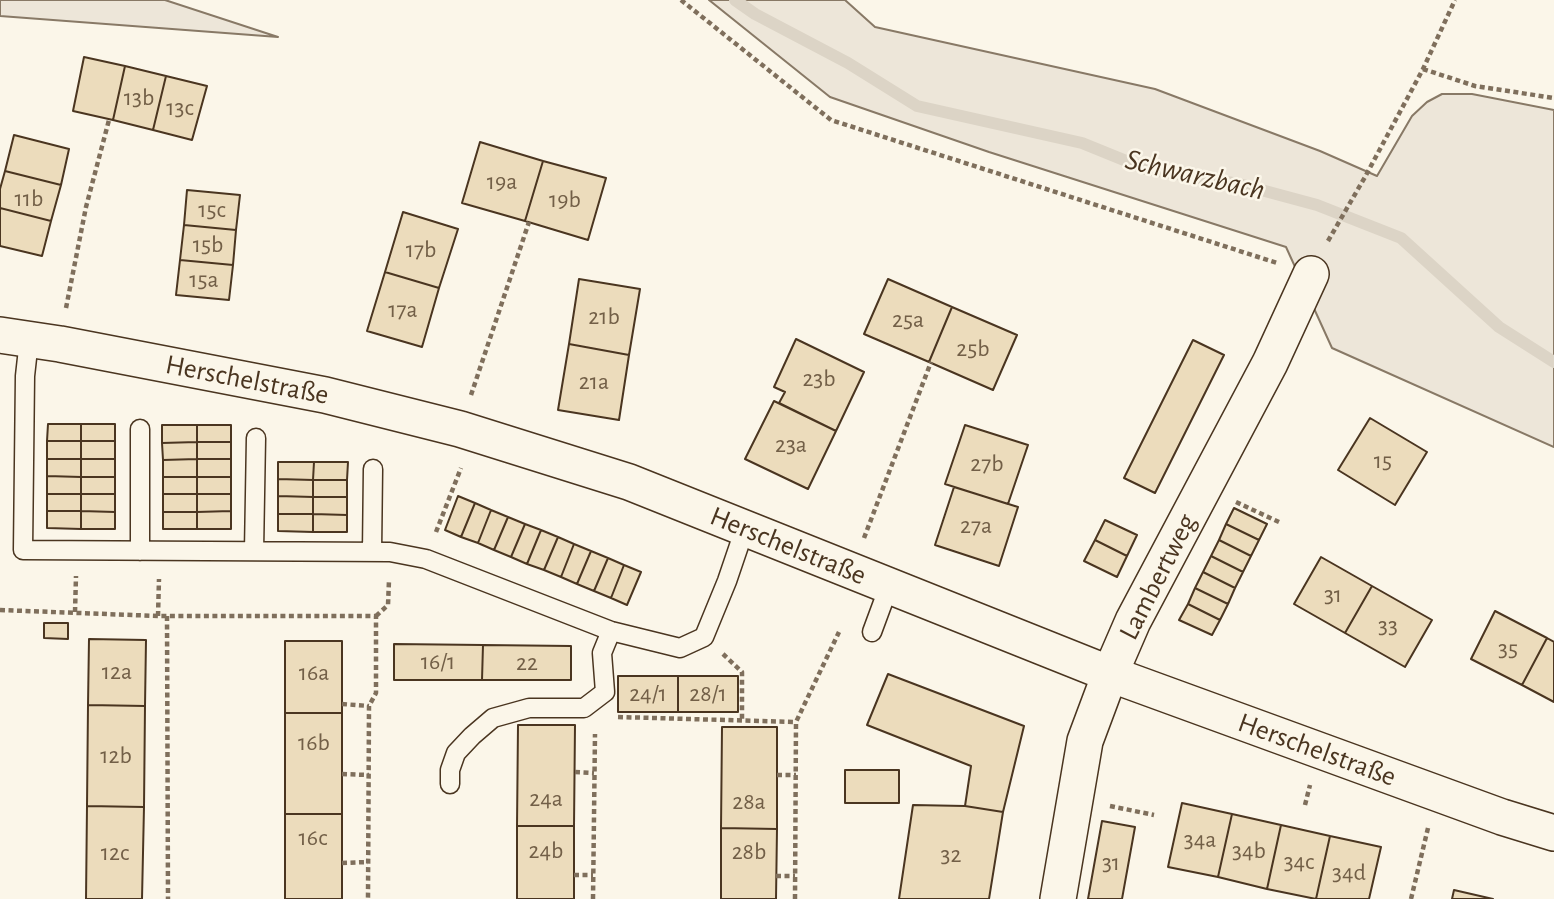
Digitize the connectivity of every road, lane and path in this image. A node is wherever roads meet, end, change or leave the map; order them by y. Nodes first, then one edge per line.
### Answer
1 (681, 0) edge
2 (1455, 0) edge
3 (1423, 69) junction
4 (1554, 99) edge
5 (109, 120) dead end
6 (529, 222) dead end
7 (1330, 236) dead end
8 (1311, 274) joint
9 (30, 340) edge
10 (931, 362) dead end
11 (140, 429) dead end
12 (467, 432) junction
13 (256, 438) dead end
14 (373, 469) dead end
15 (1208, 480) junction
16 (1279, 522) dead end
17 (745, 528) junction
18 (140, 551) junction
19 (160, 551) junction
20 (254, 551) junction
21 (381, 552) junction
22 (426, 559) junction
23 (851, 572) junction
24 (889, 586) junction
25 (0, 610) edge
26 (158, 616) junction
27 (167, 616) junction
28 (376, 616) junction
29 (611, 631) junction
30 (839, 632) dead end
31 (872, 632) dead end
32 (742, 672) dead end
33 (1110, 674) junction
34 (342, 704) dead end
35 (369, 706) junction
36 (609, 717) dead end
37 (595, 721) dead end
38 (742, 721) junction
39 (796, 722) junction
40 (575, 772) dead end
41 (594, 773) junction
42 (342, 774) dead end
43 (369, 775) junction
44 (777, 775) dead end
45 (796, 775) junction
46 (450, 783) dead end
47 (1438, 794) junction
48 (1554, 833) edge
49 (368, 862) junction
50 (342, 863) dead end
51 (574, 876) dead end
52 (593, 876) junction
53 (776, 876) dead end
54 (795, 876) junction
55 (168, 899) edge
56 (368, 899) edge
57 (593, 899) edge
58 (795, 899) edge
59 (1058, 899) edge
60 (1412, 899) edge

1 - 8 path
2 - 3 path
3 - 4 path
3 - 7 path
5 - 9 path
6 - 12 path
8 - 15 street, Lambertweg
9 - 12 street, Herschelstraße
9 - 18 lane
10 - 23 path
11 - 18 lane
12 - 17 street, Herschelstraße
12 - 22 path
13 - 20 lane
14 - 21 lane
15 - 16 path
15 - 33 street, Lambertweg
17 - 23 street, Herschelstraße
17 - 29 lane
18 - 19 lane
19 - 20 lane
19 - 26 path
20 - 21 lane
21 - 22 lane
21 - 28 path
22 - 29 lane
23 - 24 street, Herschelstraße
24 - 31 lane
24 - 33 street, Herschelstraße
25 - 26 path
26 - 27 path
27 - 28 path
27 - 55 path
28 - 35 path
29 - 46 lane
30 - 39 path
32 - 38 path
33 - 47 street, Herschelstraße
33 - 59 street, Lambertweg
34 - 35 path
35 - 43 path
36 - 38 path
37 - 41 path
38 - 39 path
39 - 45 path
40 - 41 path
41 - 52 path
42 - 43 path
43 - 49 path
44 - 45 path
45 - 54 path
47 - 48 street, Herschelstraße
47 - 60 path
49 - 50 path
49 - 56 path
51 - 52 path
52 - 57 path
53 - 54 path
54 - 58 path

